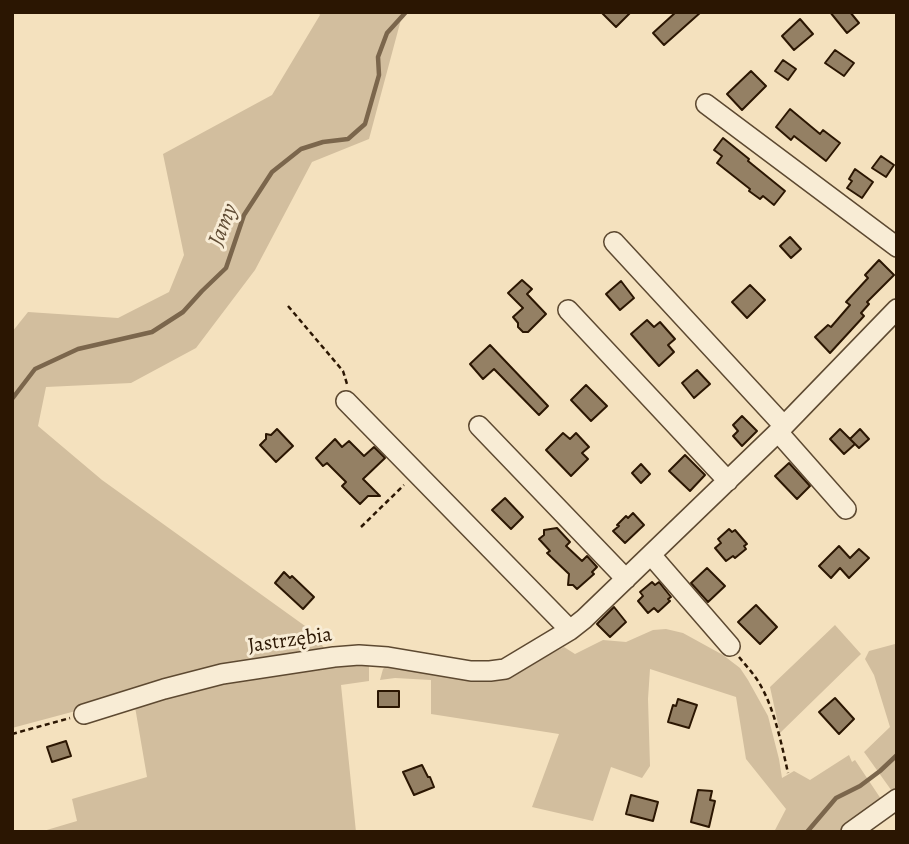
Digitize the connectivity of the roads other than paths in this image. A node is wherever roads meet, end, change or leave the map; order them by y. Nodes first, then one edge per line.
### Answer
1 (705, 104) dead end
2 (614, 242) dead end
3 (897, 247) edge
4 (897, 309) edge
5 (568, 310) dead end
6 (346, 401) road end
7 (479, 426) dead end
8 (781, 429) junction
9 (727, 481) junction
10 (846, 509) dead end
11 (651, 555) junction
12 (626, 579) junction
13 (570, 630) junction
14 (730, 646) road end
15 (84, 714) road end
16 (897, 799) edge
17 (850, 832) edge

1 - 3 street
2 - 8 street
4 - 8 street, Jastrzębia
5 - 9 street
6 - 13 street
7 - 12 street
8 - 9 street, Jastrzębia
8 - 10 street
9 - 11 street, Jastrzębia
11 - 12 street, Jastrzębia
11 - 14 street
12 - 13 street, Jastrzębia
13 - 15 street, Jastrzębia
16 - 17 street

